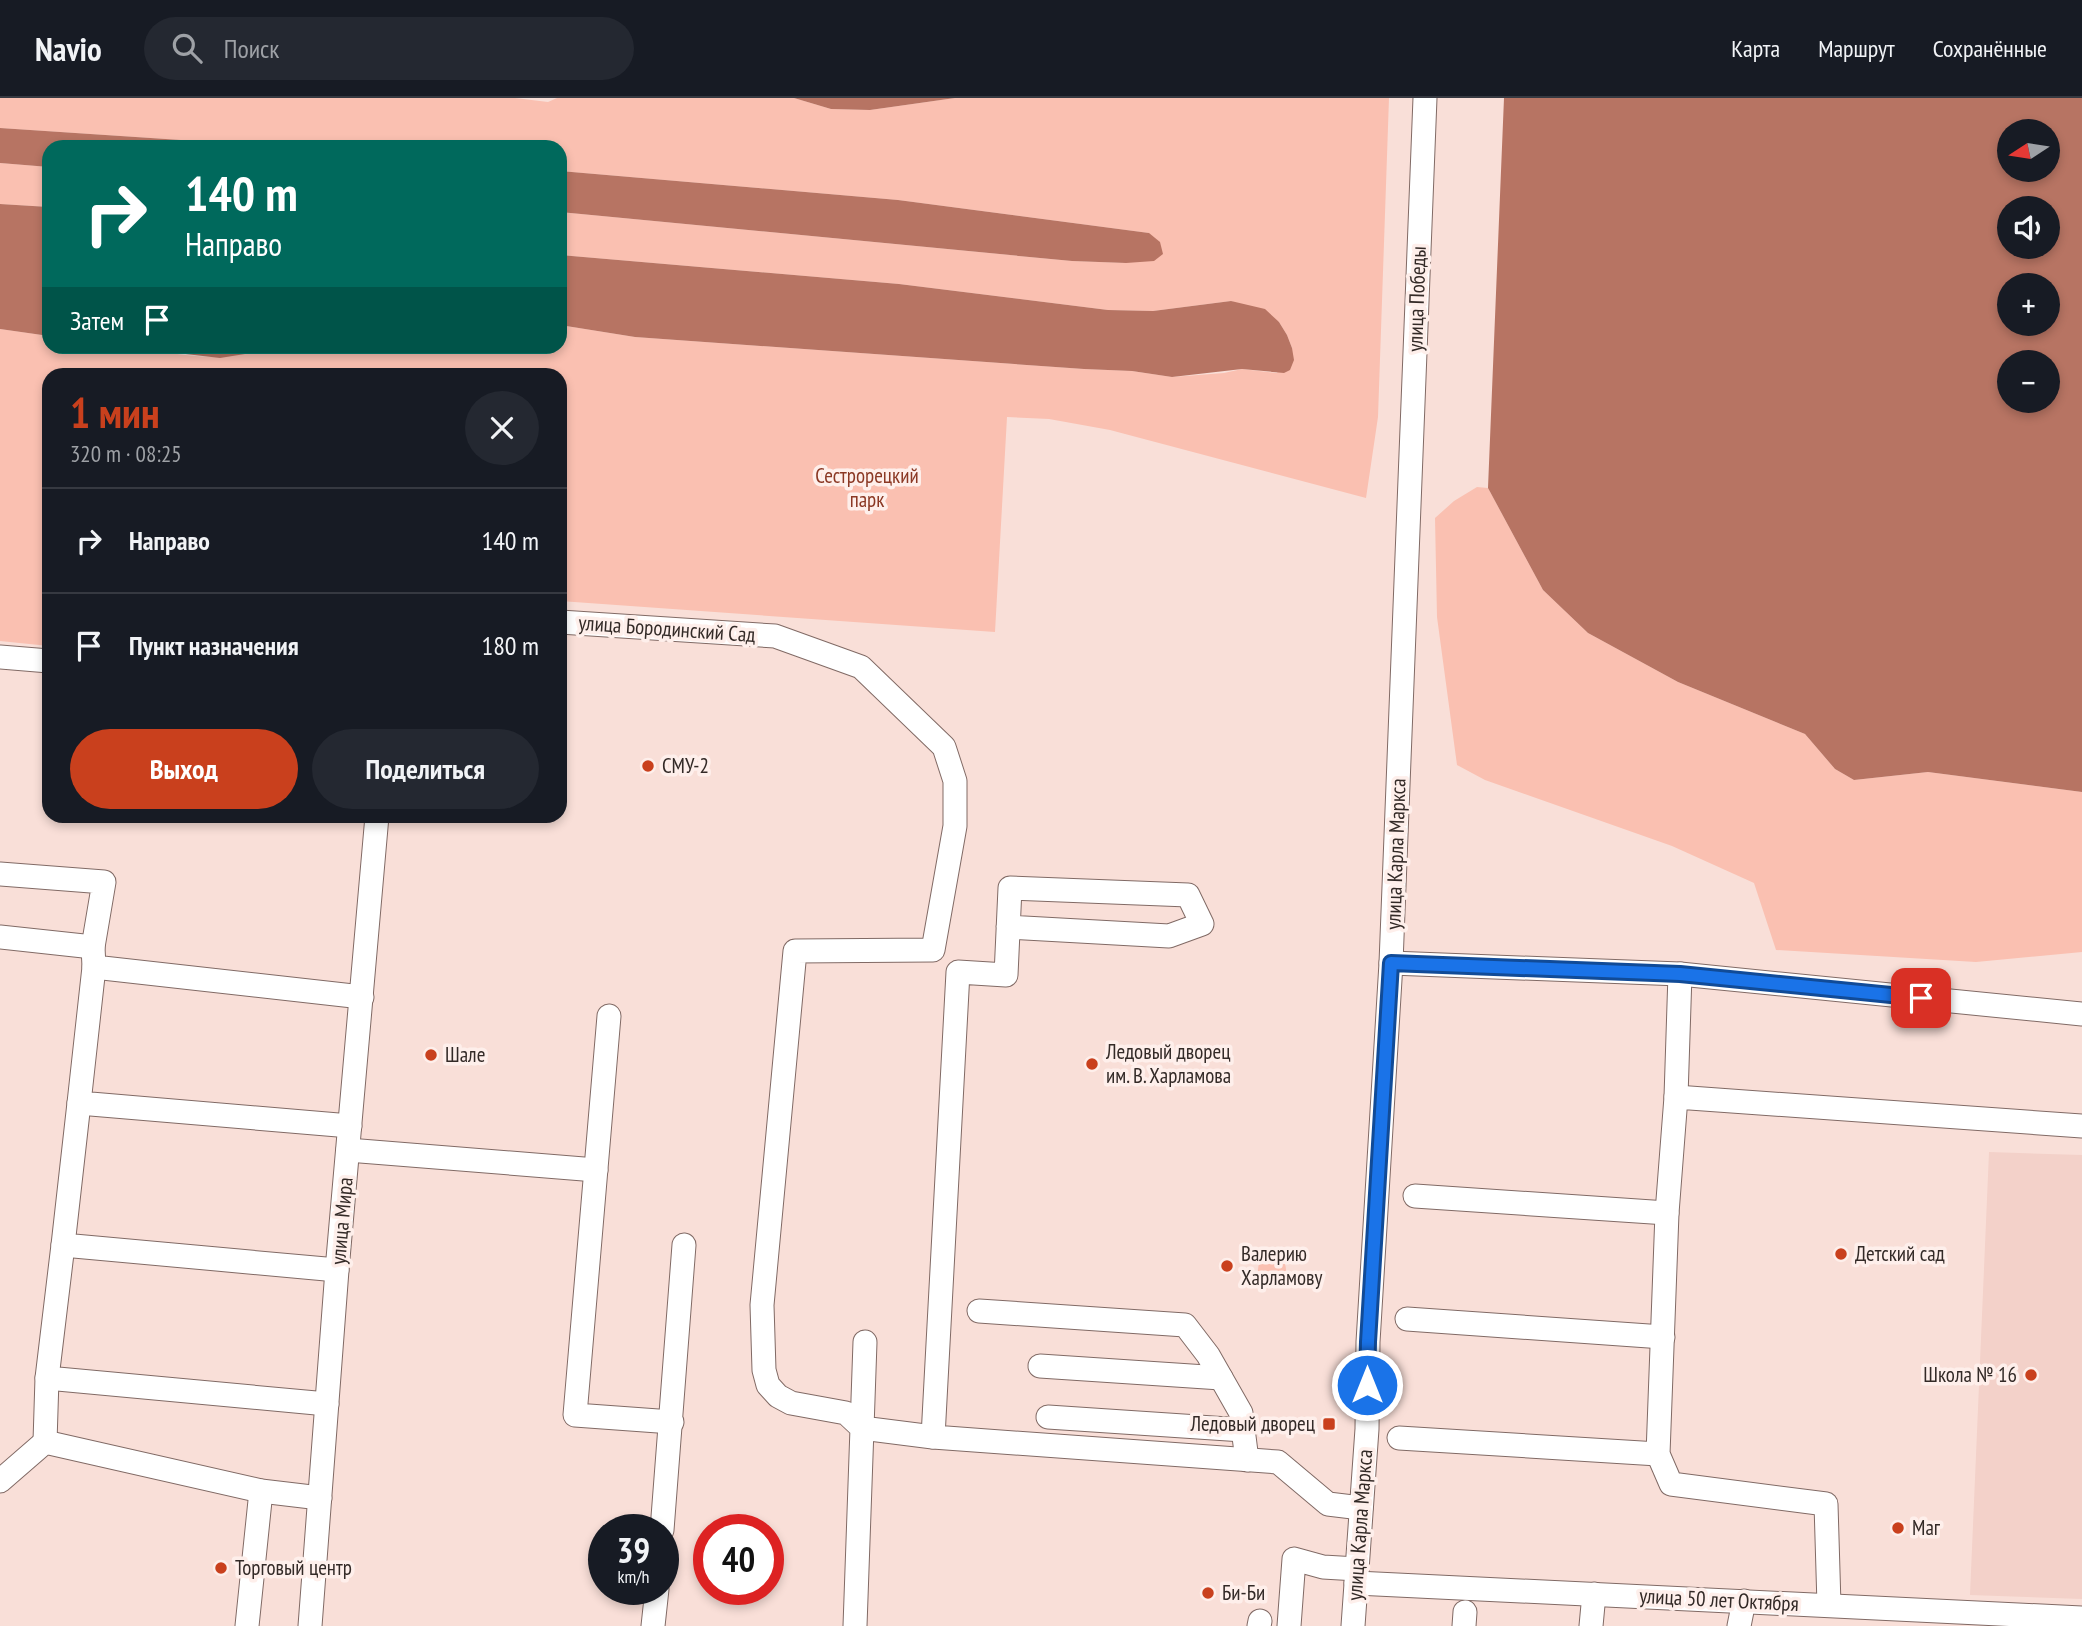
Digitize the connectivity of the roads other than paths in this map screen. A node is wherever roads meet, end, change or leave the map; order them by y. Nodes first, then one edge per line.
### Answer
1 (1425, 98) edge
2 (1409, 500) joint
3 (567, 622) edge
4 (0, 657) edge
5 (42, 660) edge
6 (376, 823) edge
7 (0, 874) edge
8 (1008, 927) junction
9 (0, 937) edge
10 (93, 957) junction
11 (1391, 963) junction
12 (1680, 974) junction
13 (362, 997) junction
14 (2082, 1014) edge
15 (609, 1016) dead end
16 (1675, 1097) junction
17 (79, 1103) junction
18 (350, 1126) junction
19 (2082, 1126) edge
20 (348, 1150) junction
21 (596, 1170) junction
22 (1415, 1196) dead end
23 (1667, 1213) junction
24 (63, 1245) junction
25 (684, 1245) dead end
26 (337, 1270) junction
27 (979, 1311) dead end
28 (1407, 1320) dead end
29 (1663, 1338) junction
30 (865, 1342) dead end
31 (1040, 1366) dead end
32 (47, 1378) junction
33 (1221, 1378) junction
34 (327, 1404) junction
35 (1048, 1417) dead end
36 (672, 1422) junction
37 (862, 1427) junction
38 (1243, 1430) junction
39 (933, 1437) junction
40 (1399, 1438) dead end
41 (45, 1442) junction
42 (1658, 1454) junction
43 (1247, 1460) junction
44 (0, 1481) edge
45 (261, 1491) junction
46 (320, 1498) junction
47 (1361, 1508) junction
48 (663, 1514) edge
49 (1356, 1576) junction
50 (1594, 1594) junction
51 (1744, 1601) junction
52 (655, 1605) edge
53 (1829, 1605) junction
54 (1929, 1618) edge
55 (2082, 1618) edge
56 (2015, 1620) edge
57 (247, 1626) edge
58 (310, 1626) edge
59 (653, 1626) edge
60 (855, 1626) edge
61 (1289, 1626) edge
62 (1353, 1626) edge
63 (1591, 1626) edge
64 (1739, 1626) edge

1 - 2 street, улица Победы
2 - 11 street, улица Карла Маркса
3 - 37 street, улица Бородинский Сад
4 - 5 street
6 - 13 street, улица Мира
7 - 10 street
8 - 8 street
8 - 39 street
9 - 10 street
10 - 13 street
10 - 17 street
11 - 12 street
11 - 47 street, улица Карла Маркса
12 - 14 street
12 - 16 street
13 - 18 street, улица Мира
15 - 21 street
16 - 19 street
16 - 23 street
17 - 18 street
17 - 24 street
18 - 20 street, улица Мира
20 - 21 street
20 - 26 street, улица Мира
21 - 36 street
22 - 23 street
23 - 29 street
24 - 26 street
24 - 32 street
25 - 36 street
26 - 34 street, улица Мира
27 - 33 street
28 - 29 street
29 - 42 street
30 - 37 street
31 - 33 street
32 - 34 street
32 - 41 street
33 - 38 street
34 - 46 street, улица Мира
35 - 38 street
36 - 48 street
37 - 39 street
37 - 60 street
38 - 43 street
39 - 43 street
40 - 42 street
41 - 44 street
41 - 45 street
42 - 53 street
43 - 47 street
45 - 46 street
45 - 57 street
46 - 58 street, улица Мира
47 - 49 street, улица Карла Маркса
49 - 50 street, улица 50 лет Октября
49 - 61 street, улица 50 лет Октября
49 - 62 street, улица Карла Маркса
50 - 51 street, улица 50 лет Октября
50 - 63 street
51 - 53 street, улица 50 лет Октября
51 - 64 street
52 - 59 street
53 - 54 street, улица 50 лет Октября
54 - 56 street, улица 50 лет Октября
55 - 56 street, улица 50 лет Октября

